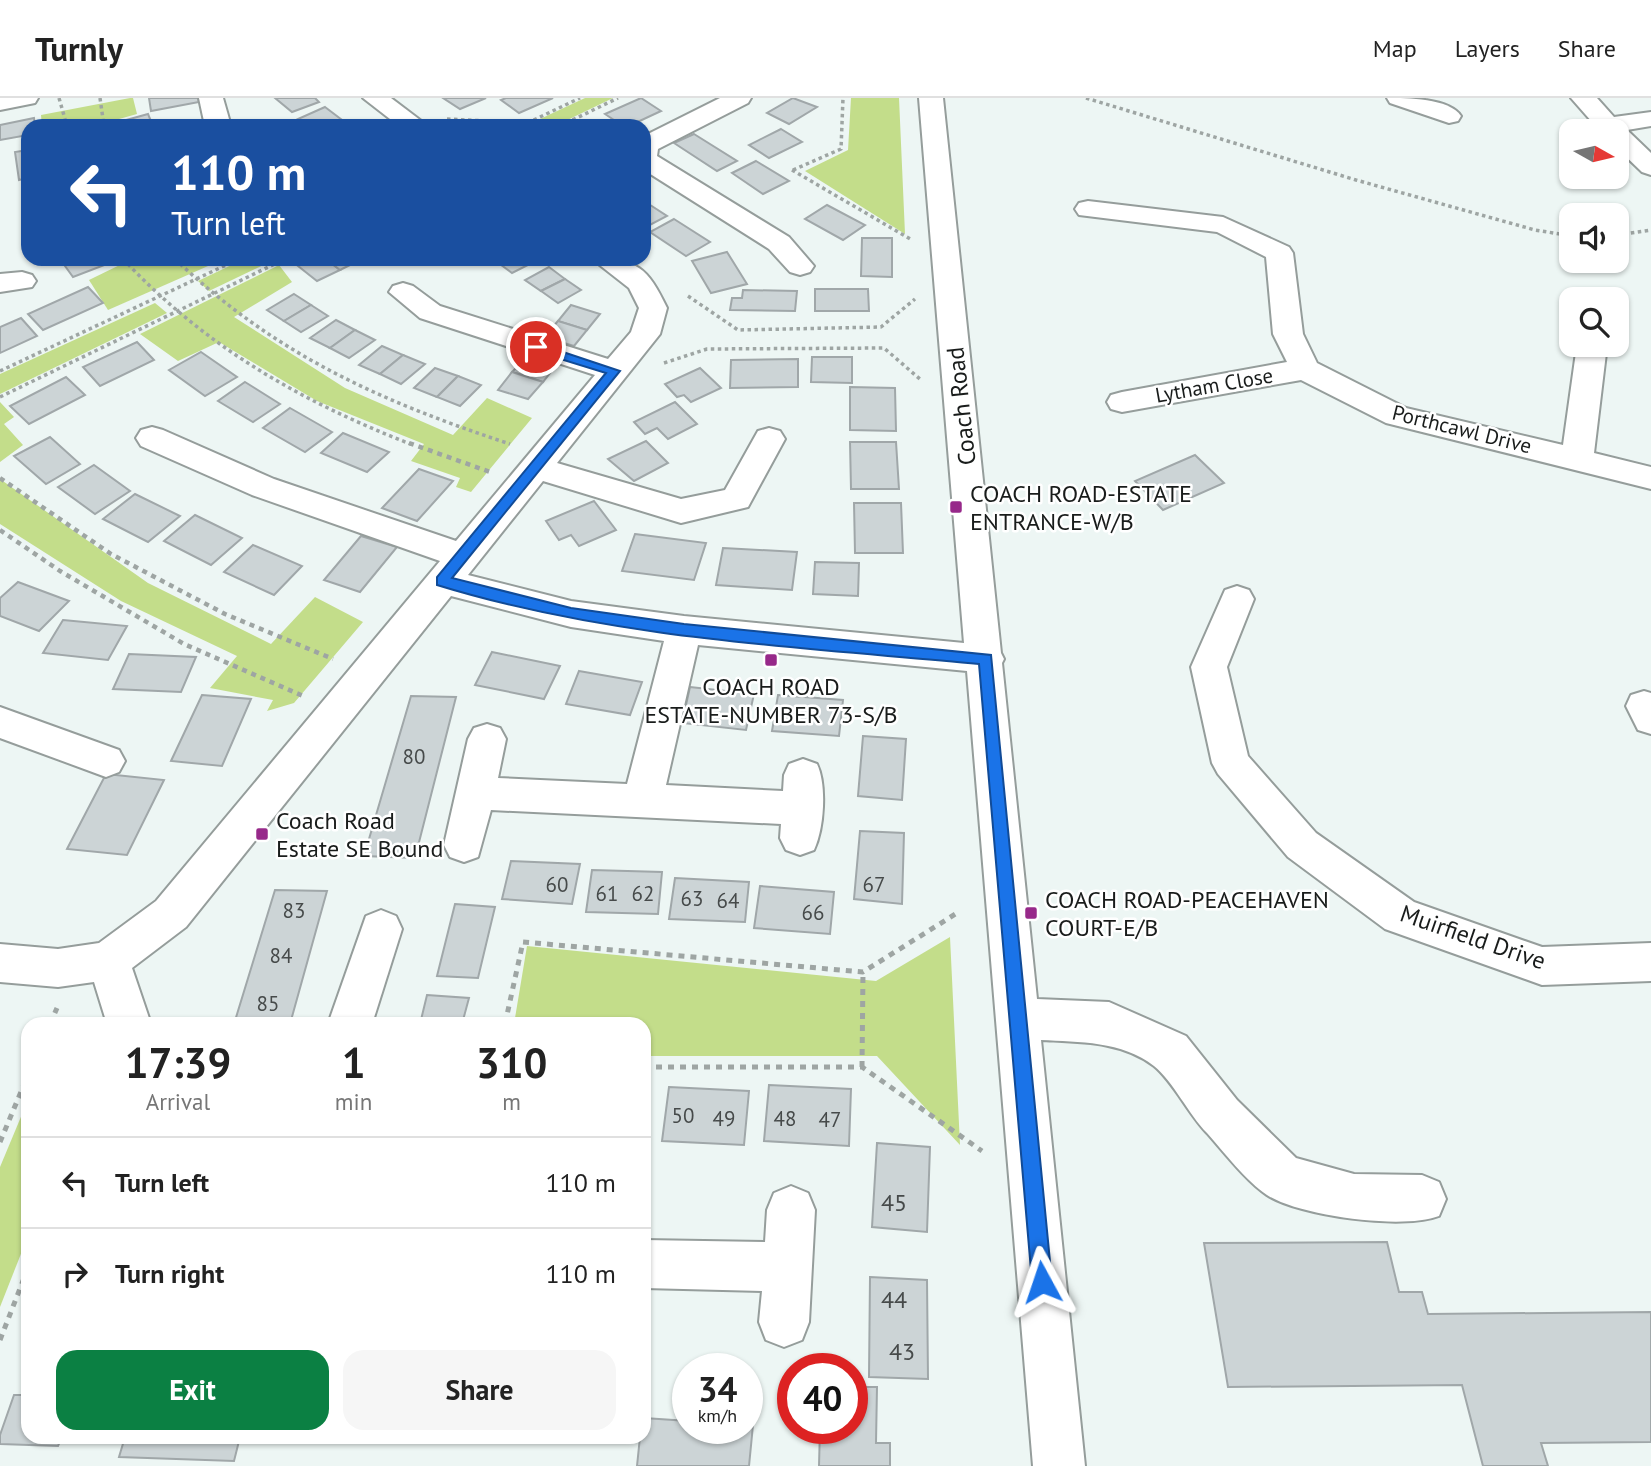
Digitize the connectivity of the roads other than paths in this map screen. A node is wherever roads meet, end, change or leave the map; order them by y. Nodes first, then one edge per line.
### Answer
1 (26, 98) edge
2 (211, 98) edge
3 (932, 98) edge
4 (1399, 98) edge
5 (1583, 98) edge
6 (385, 100) edge
7 (0, 103) edge
8 (735, 106) edge
9 (1449, 116) dead end
10 (216, 119) edge
11 (407, 119) edge
12 (1603, 119) edge
13 (1651, 120) edge
14 (1629, 126) edge
15 (651, 143) edge
16 (1629, 146) edge
17 (1651, 167) edge
18 (652, 174) edge
19 (1088, 209) dead end
20 (616, 266) edge
21 (800, 266) dead end
22 (403, 292) dead end
23 (1590, 357) edge
24 (1305, 369) junction
25 (614, 371) junction
26 (1122, 402) dead end
27 (146, 433) dead end
28 (769, 439) dead end
29 (1577, 458) junction
30 (532, 468) junction
31 (1651, 478) edge
32 (452, 568) junction
33 (1237, 599) dead end
34 (684, 630) junction
35 (986, 659) junction
36 (0, 722) edge
37 (487, 739) dead end
38 (106, 761) dead end
39 (477, 793) junction
40 (643, 799) junction
41 (801, 807) dead end
42 (464, 845) dead end
43 (381, 929) dead end
44 (108, 961) junction
45 (1651, 962) edge
46 (0, 963) edge
47 (128, 1017) edge
48 (353, 1017) edge
49 (1018, 1018) junction
50 (1422, 1199) dead end
51 (791, 1210) dead end
52 (651, 1264) edge
53 (786, 1267) junction
54 (784, 1322) dead end
55 (1059, 1466) edge

1 - 7 street
2 - 10 street
3 - 35 street, Coach Road
4 - 9 street
5 - 12 street
6 - 11 street
8 - 15 street
13 - 14 street
16 - 17 street
18 - 21 street
19 - 24 street
20 - 25 street
22 - 25 street
23 - 29 street
24 - 26 street, Lytham Close
24 - 29 street, Porthcawl Drive
25 - 30 street
27 - 32 street
28 - 30 street
29 - 31 street, Porthcawl Drive
30 - 32 street
32 - 34 street
32 - 44 street
33 - 45 street, Muirfield Drive
34 - 35 street
34 - 40 street
35 - 49 street, Coach Road
36 - 38 street
37 - 39 street
39 - 40 street
39 - 42 street
40 - 41 street
43 - 48 street
44 - 46 street
44 - 47 street
49 - 50 street
49 - 55 street, Coach Road
51 - 53 street
52 - 53 street
53 - 54 street

